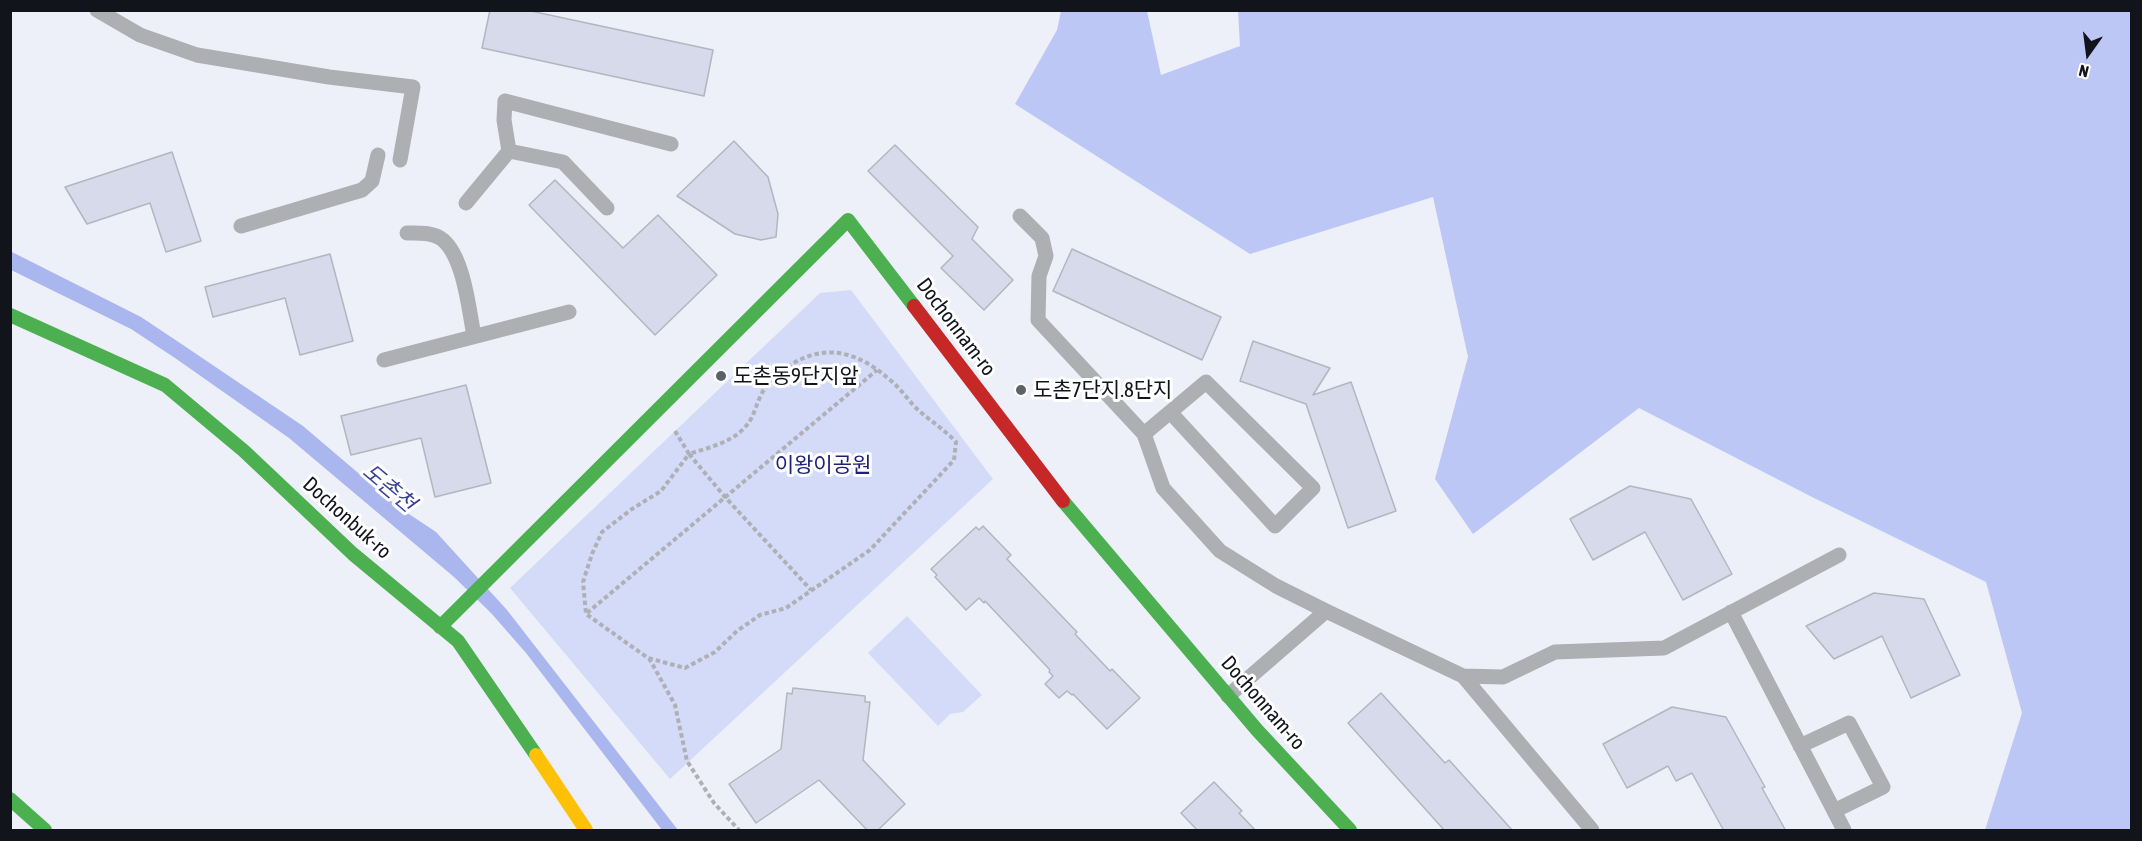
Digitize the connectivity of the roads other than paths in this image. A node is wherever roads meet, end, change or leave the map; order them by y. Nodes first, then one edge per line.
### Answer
1 (97, 10) edge
2 (671, 144) dead end
3 (509, 151) junction
4 (378, 155) dead end
5 (400, 160) dead end
6 (466, 203) dead end
7 (607, 208) dead end
8 (1020, 216) dead end
9 (240, 226) dead end
10 (407, 233) dead end
11 (569, 312) dead end
12 (10, 315) edge
13 (474, 336) junction
14 (384, 360) dead end
15 (1170, 412) junction
16 (1144, 434) junction
17 (1839, 555) dead end
18 (1326, 611) junction
19 (1731, 612) junction
20 (440, 627) junction
21 (1463, 676) junction
22 (1228, 696) junction
23 (1800, 746) junction
24 (10, 799) edge
25 (1834, 811) junction
26 (45, 831) edge
27 (586, 831) edge
28 (1350, 831) edge
29 (1592, 831) edge
30 (1844, 831) edge

1 - 5 lane
2 - 3 lane
3 - 6 lane
3 - 7 lane
4 - 9 lane
8 - 16 lane
10 - 13 lane
11 - 13 lane
12 - 20 main road, Dochonbuk-ro
13 - 14 lane
15 - 15 lane
15 - 16 lane
16 - 18 lane
17 - 19 lane
18 - 21 lane
18 - 22 lane
19 - 21 lane
19 - 23 lane
20 - 22 main road, Dochonnam-ro
20 - 27 main road, Dochonbuk-ro
21 - 29 lane
22 - 28 main road, Dochonnam-ro
23 - 25 lane
23 - 25 lane
24 - 26 main road
25 - 30 lane

